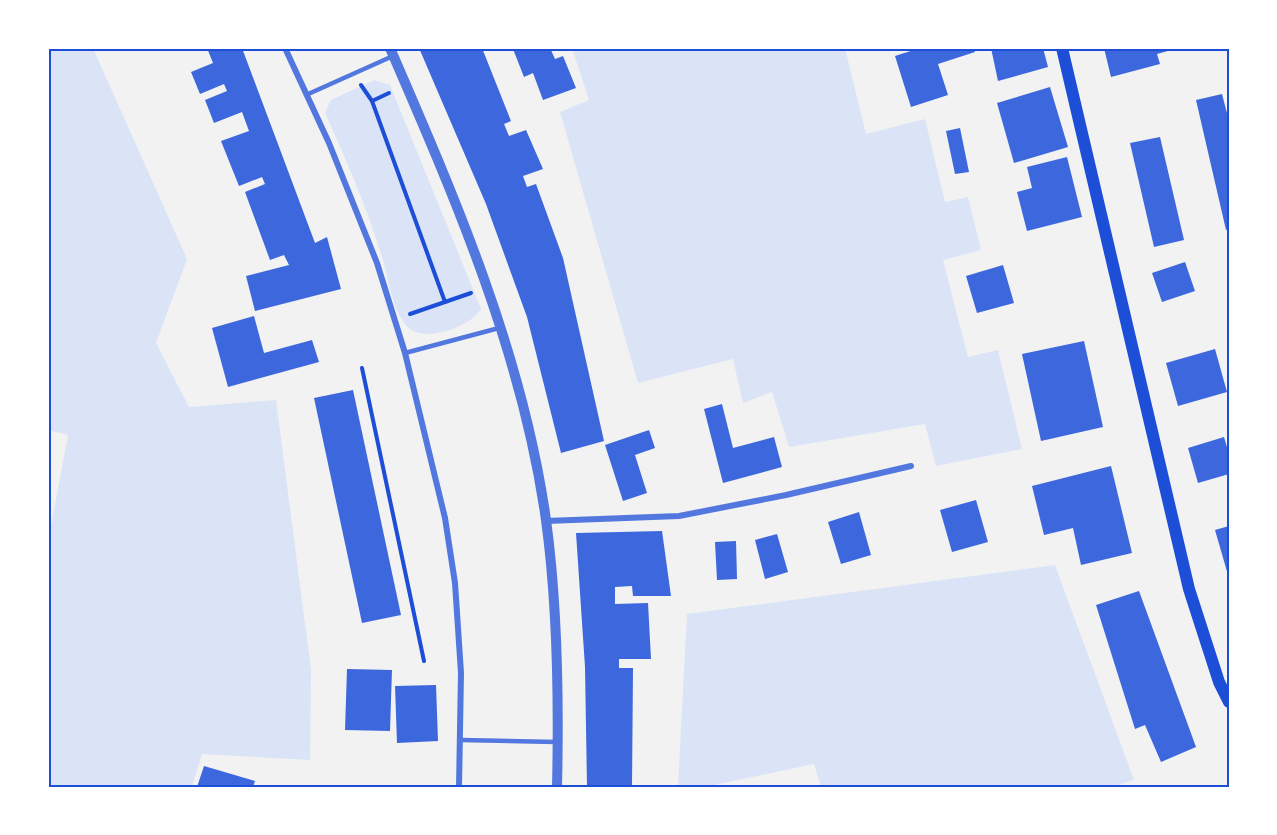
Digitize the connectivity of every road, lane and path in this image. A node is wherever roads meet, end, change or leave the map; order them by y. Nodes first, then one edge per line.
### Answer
1 (285, 48) edge
2 (1062, 48) edge
3 (392, 52) edge
4 (353, 74) junction
5 (395, 91) dead end
6 (306, 95) junction
7 (372, 101) junction
8 (488, 287) junction
9 (445, 302) junction
10 (394, 320) junction
11 (501, 328) junction
12 (405, 352) junction
13 (362, 368) dead end
14 (911, 466) dead end
15 (546, 521) junction
16 (424, 661) dead end
17 (1229, 702) edge
18 (461, 740) junction
19 (558, 742) junction
20 (459, 787) edge
21 (557, 787) edge

1 - 6 street
2 - 17 main road
3 - 4 lane
3 - 8 street
4 - 6 lane
4 - 7 path
5 - 7 path
6 - 10 street
7 - 9 path
8 - 9 path
8 - 11 street
9 - 10 path
10 - 12 street
11 - 12 lane
11 - 15 street
12 - 18 street
13 - 16 path
14 - 15 street
15 - 19 street
18 - 19 lane
18 - 20 street
19 - 21 street

